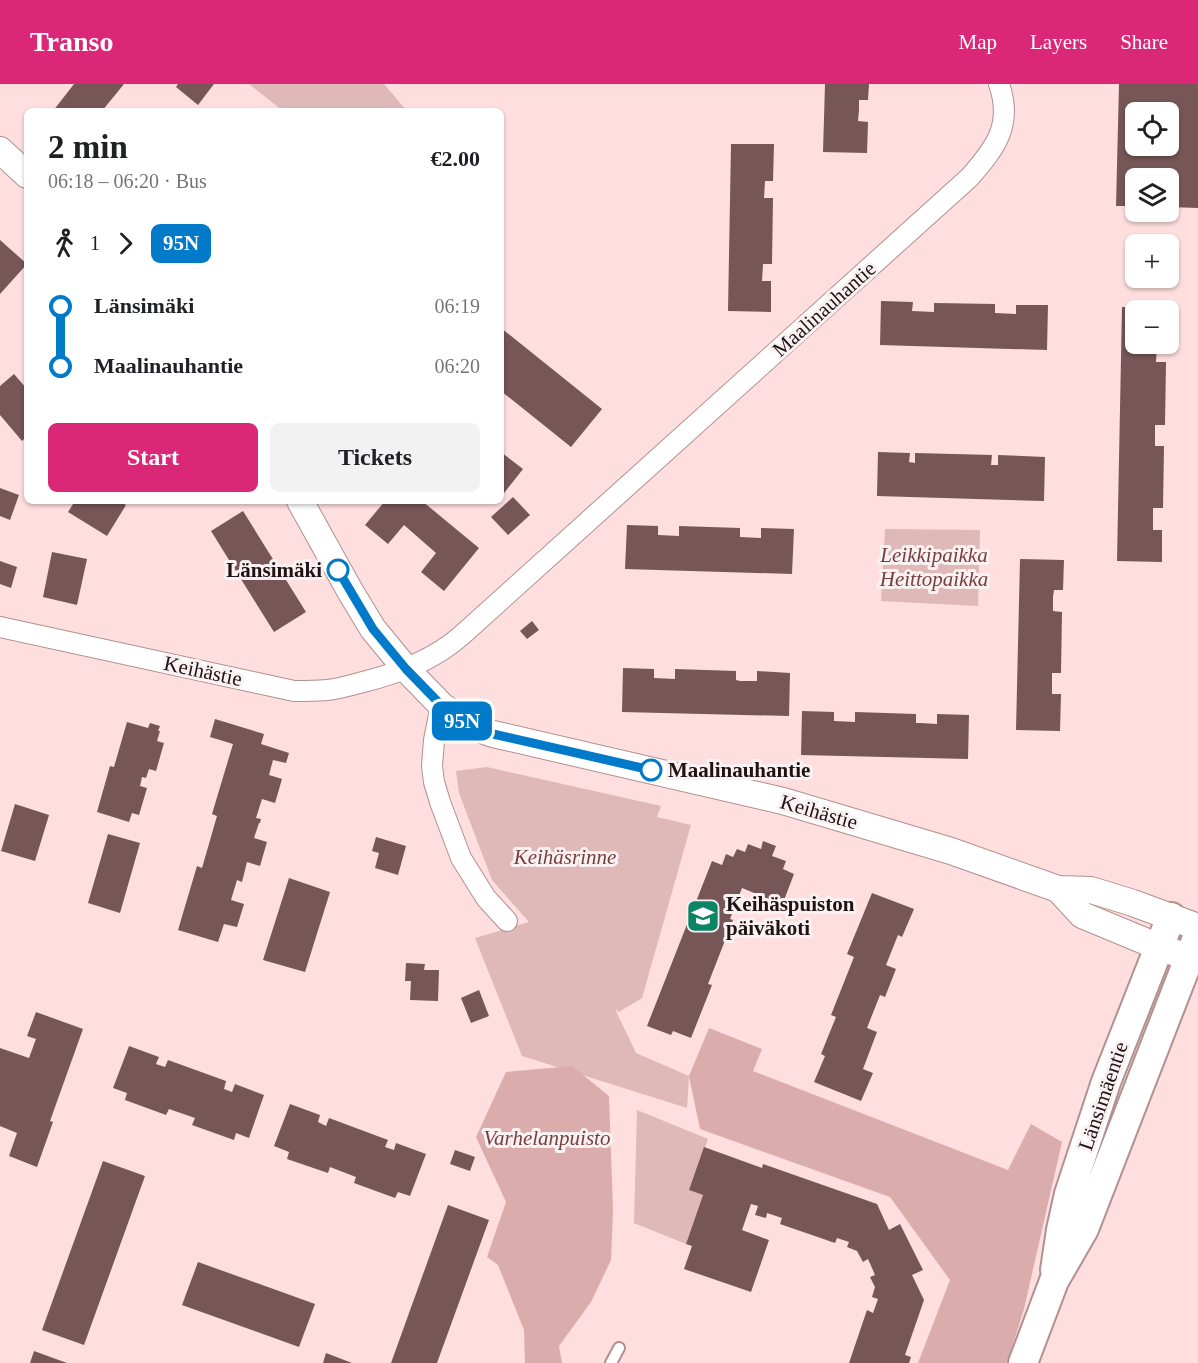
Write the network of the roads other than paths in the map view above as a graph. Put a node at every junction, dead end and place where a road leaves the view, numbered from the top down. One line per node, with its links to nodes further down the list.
1 (999, 84): 6 (street, Maalinauhantie)
2 (0, 150): 3 (street)
3 (24, 172)
4 (302, 504): 6 (street, Keihästie)
5 (0, 627): 6 (street, Keihästie)
6 (406, 669): 7 (street, Keihästie)
7 (441, 705): 8 (street, Keihästie); 10 (street)
8 (1058, 889): 9 (street, Keihästie); 12 (street, Keihästie)
9 (1171, 917): 11 (street, Keihästie); 12 (main road, Länsimäentie)
10 (507, 921)
11 (1198, 927)
12 (1159, 947): 13 (street, Keihästie); 14 (main road, Länsimäentie)
13 (1195, 951): 14 (main road, Länsimäentie)
14 (1054, 1281): 17 (main road, Länsimäentie)
15 (619, 1348): 16 (lane)
16 (610, 1363)
17 (1023, 1363)

